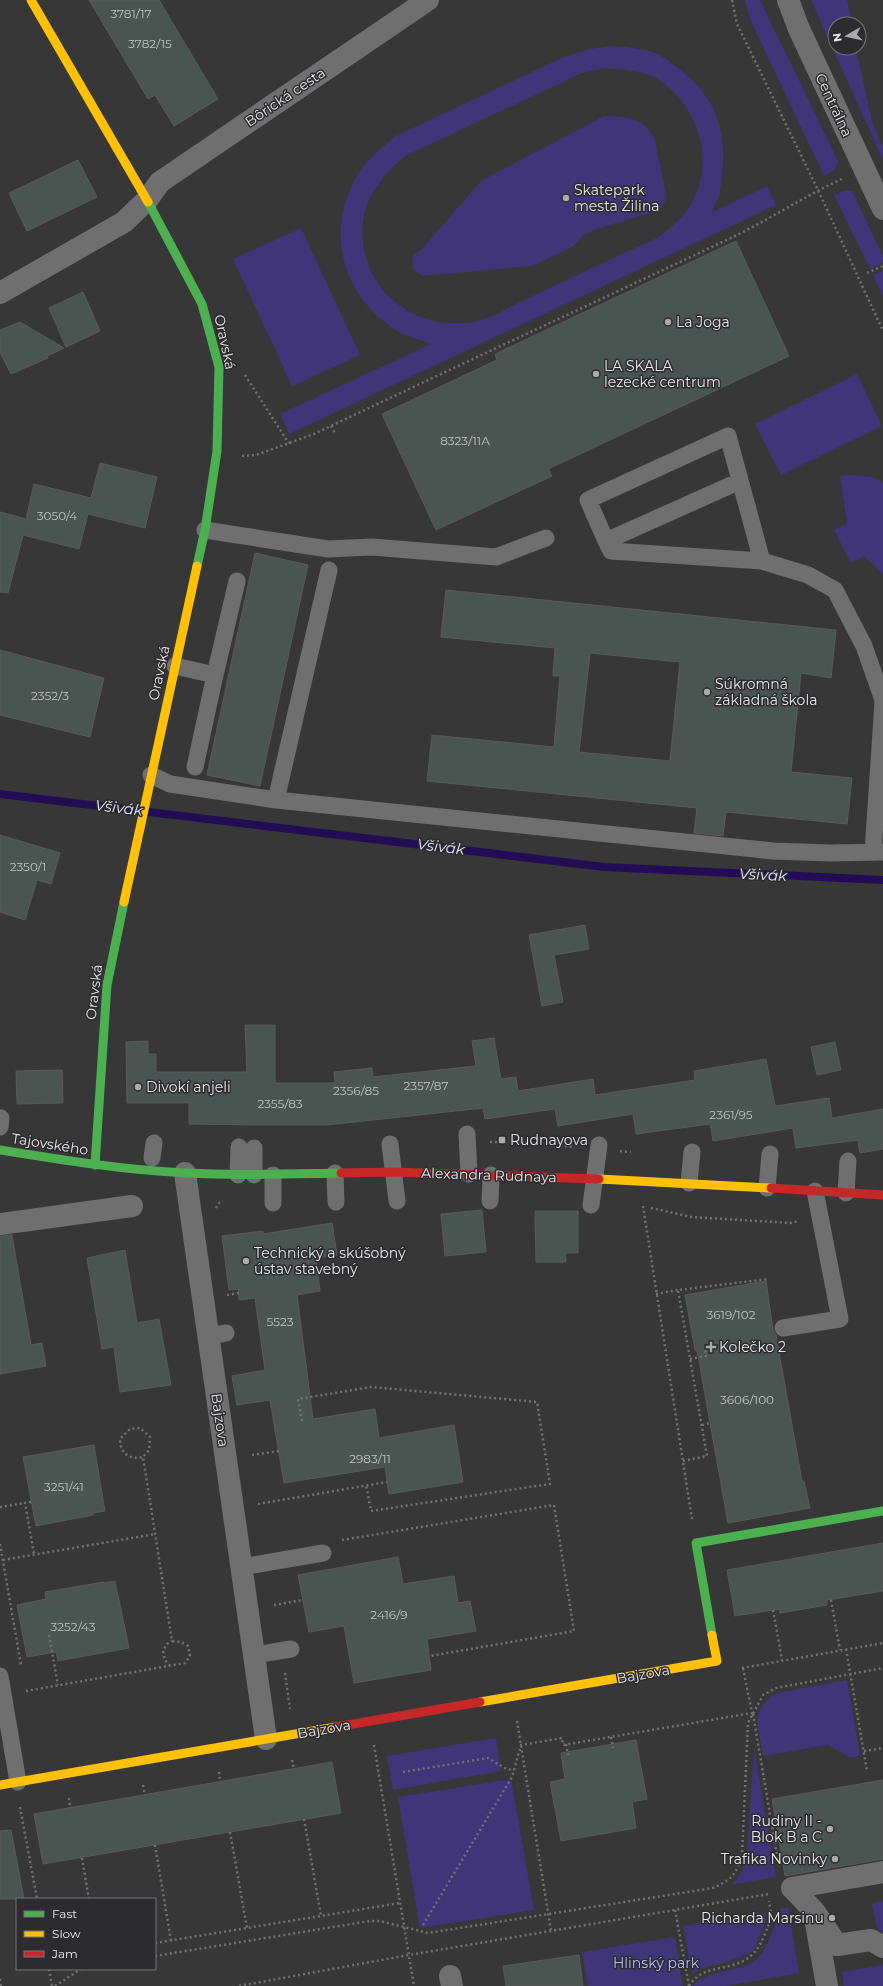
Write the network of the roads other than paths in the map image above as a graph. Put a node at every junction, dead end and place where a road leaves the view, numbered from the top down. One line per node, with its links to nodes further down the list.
1 (31, 0): 4 (street)
2 (428, 0): 4 (street, Bôrická cesta)
3 (788, 0): 5 (street, Centrálna)
4 (147, 200): 6 (street, Bôrická cesta); 8 (street, Oravská)
5 (883, 209)
6 (0, 293)
7 (740, 480): 10 (lane); 10 (lane); 11 (lane)
8 (205, 530): 9 (lane); 14 (street, Oravská)
9 (546, 538)
10 (606, 541): 11 (lane)
11 (762, 561): 16 (lane)
12 (329, 570): 19 (lane)
13 (237, 581): 15 (lane)
14 (175, 666): 15 (lane); 18 (street, Oravská)
15 (215, 675): 17 (lane)
16 (883, 701): 20 (lane)
17 (195, 767)
18 (151, 775): 19 (lane); 29 (street, Oravská)
19 (276, 800): 20 (lane)
20 (878, 852)
21 (468, 1139): 33 (lane)
22 (390, 1144): 30 (lane)
23 (599, 1147): 37 (lane)
24 (246, 1148): 35 (lane)
25 (0, 1150): 29 (street, Tajovského)
26 (692, 1152): 38 (lane)
27 (770, 1154): 39 (lane)
28 (848, 1161): 41 (lane)
29 (95, 1165): 31 (street, Alexandra Rudnaya)
30 (393, 1172): 32 (street, Alexandra Rudnaya); 33 (street, Alexandra Rudnaya); 43 (lane)
31 (185, 1173): 35 (street, Alexandra Rudnaya); 53 (street, Bajzova)
32 (335, 1174): 36 (street, Alexandra Rudnaya); 45 (lane)
33 (470, 1174): 34 (street, Alexandra Rudnaya)
34 (490, 1174): 37 (street, Alexandra Rudnaya); 44 (lane)
35 (246, 1175): 36 (street, Alexandra Rudnaya)
36 (273, 1175): 46 (lane)
37 (594, 1179): 38 (street, Alexandra Rudnaya); 47 (lane)
38 (689, 1183): 39 (street, Alexandra Rudnaya)
39 (767, 1188): 40 (street, Alexandra Rudnaya)
40 (816, 1191): 41 (street, Alexandra Rudnaya); 50 (lane)
41 (846, 1193): 42 (street, Alexandra Rudnaya)
42 (883, 1195)
43 (397, 1201)
44 (490, 1201)
45 (336, 1202)
46 (273, 1203)
47 (591, 1205)
48 (132, 1206): 49 (street)
49 (0, 1224)
50 (783, 1328)
51 (883, 1511): 57 (street, Bajzova)
52 (324, 1553): 53 (lane)
53 (241, 1567): 55 (street, Bajzova)
54 (286, 1650): 55 (lane)
55 (254, 1655): 57 (street, Bajzova)
56 (0, 1676): 58 (lane)
57 (266, 1739): 58 (street, Bajzova)
58 (18, 1782): 59 (street, Bajzova)
59 (0, 1785)
60 (883, 1872): 61 (street)
61 (814, 1911): 62 (street); 63 (street)
62 (883, 1947)
63 (827, 1986)

